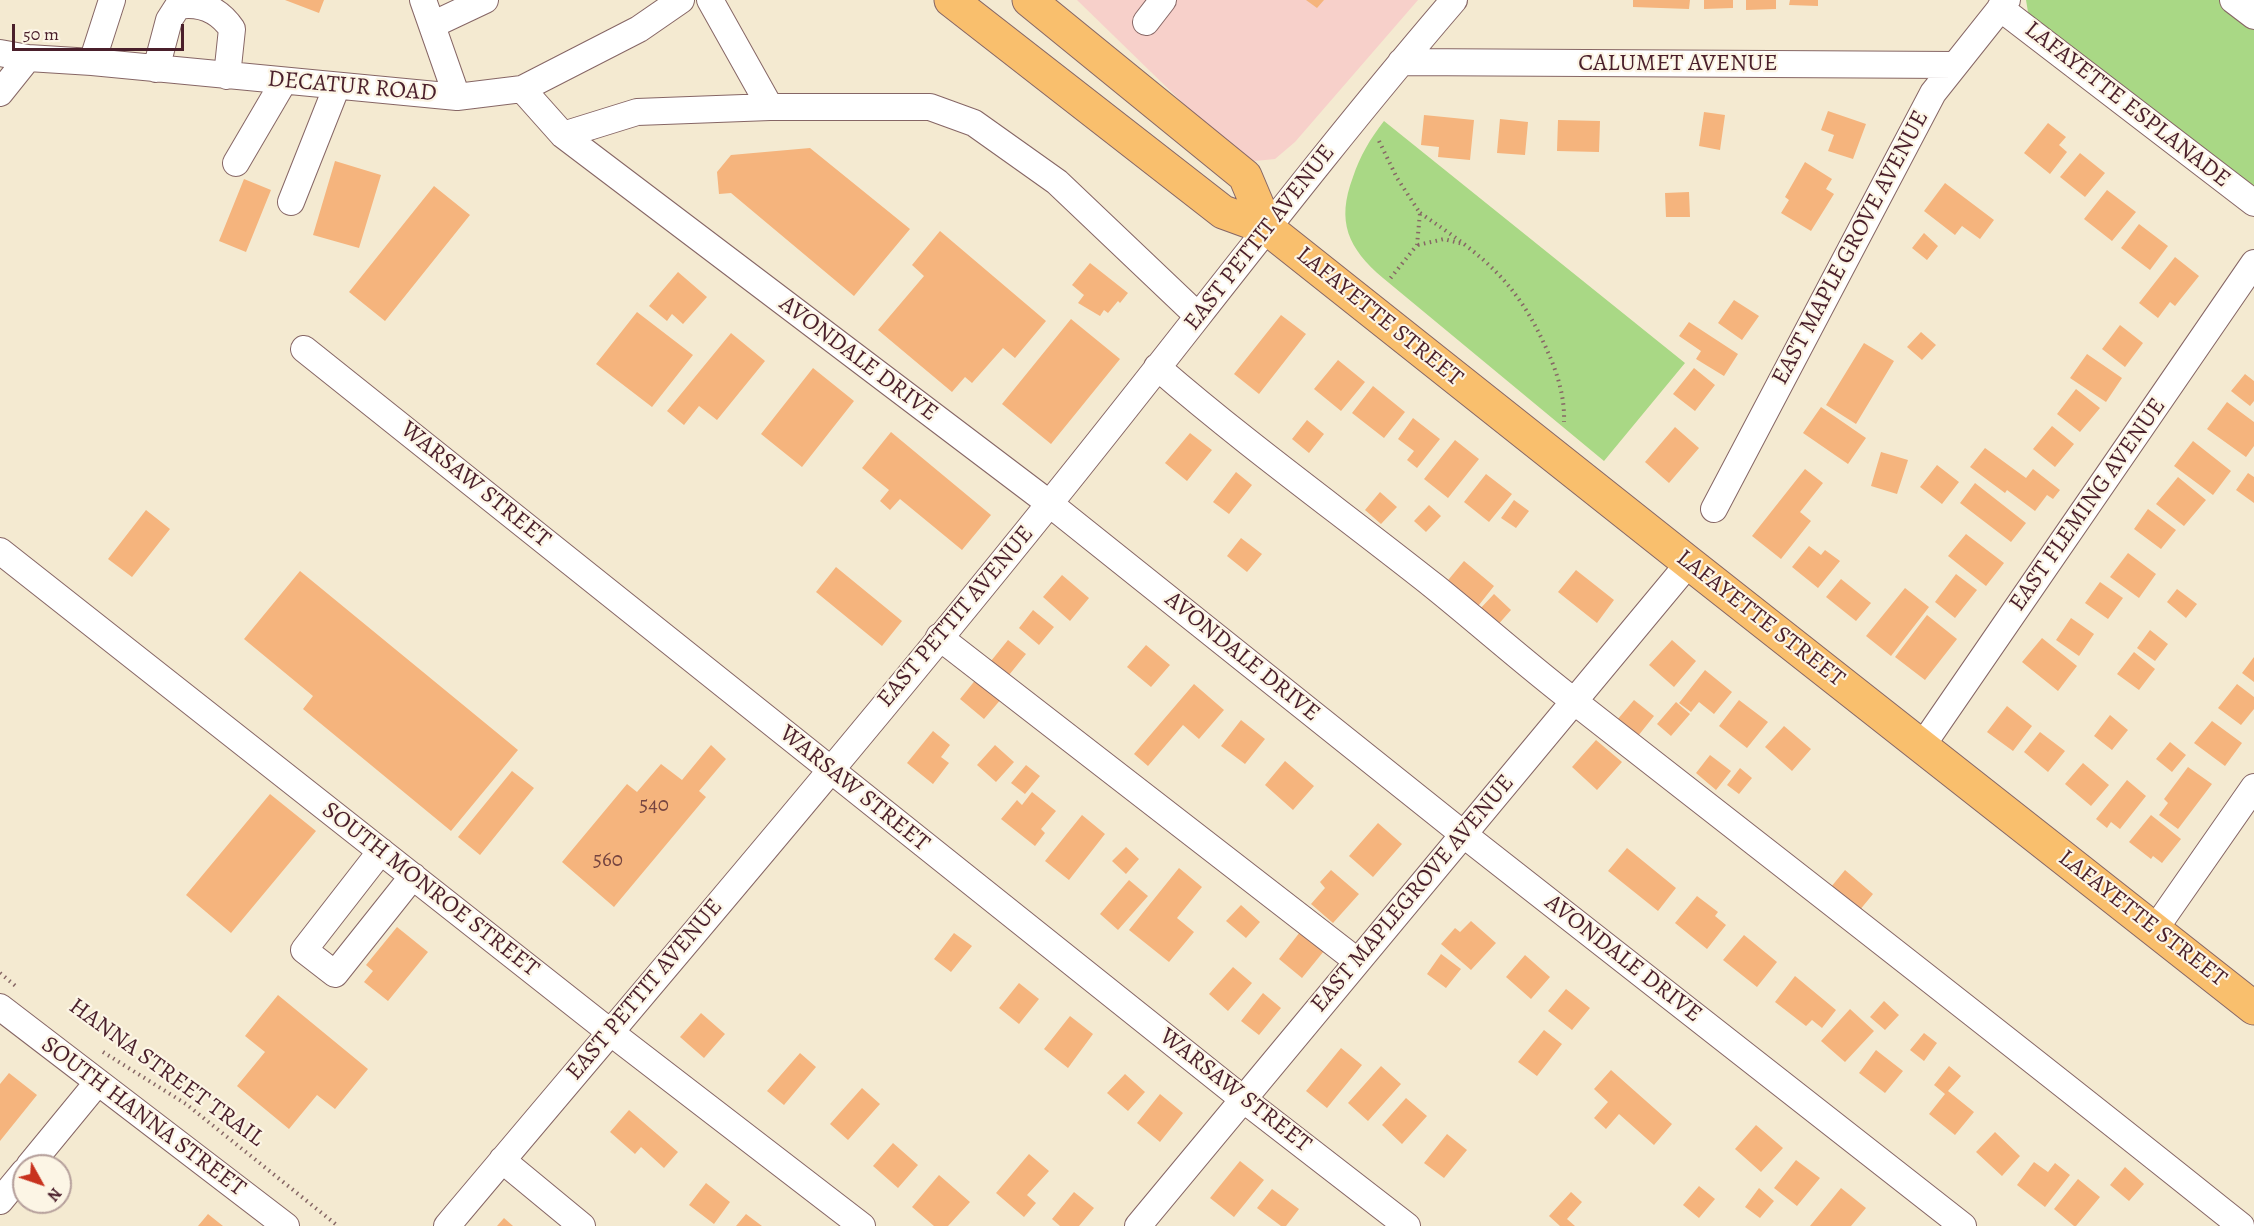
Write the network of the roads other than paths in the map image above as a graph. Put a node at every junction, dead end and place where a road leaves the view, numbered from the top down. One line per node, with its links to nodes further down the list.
1 (112, 0): 17 (street)
2 (423, 0): 14 (street)
3 (485, 0): 14 (street)
4 (681, 0): 24 (street, DECATUR ROAD)
5 (710, 0): 27 (street)
6 (951, 0): 32 (highway, LAFAYETTE STREET)
7 (1029, 0): 32 (highway, LAFAYETTE STREET)
8 (1164, 0): 13 (street)
9 (1454, 0): 18 (street, EAST PETTIT AVENUE)
10 (2233, 0): 12 (street)
11 (2004, 4): 19 (street, EAST MAPLE GROVE AVENUE); 31 (street, LAFAYETTE ESPLANADE)
12 (2254, 16)
13 (1146, 22)
14 (432, 25): 26 (street)
15 (0, 53): 16 (street, DECATUR ROAD)
16 (28, 57): 17 (street, DECATUR ROAD); 25 (street)
17 (92, 62): 20 (street, DECATUR ROAD)
18 (1401, 62): 19 (street, CALUMET AVENUE); 32 (street, EAST PETTIT AVENUE)
19 (1955, 65): 38 (street, EAST MAPLE GROVE AVENUE)
20 (156, 69): 21 (street, DECATUR ROAD); 21 (street)
21 (227, 76): 22 (street, DECATUR ROAD)
22 (284, 81): 23 (street, DECATUR ROAD); 29 (street)
23 (337, 86): 26 (street, DECATUR ROAD); 30 (street)
24 (522, 89): 26 (street, DECATUR ROAD); 28 (street, AVONDALE DRIVE)
25 (0, 93)
26 (457, 97)
27 (770, 107): 28 (street); 34 (street)
28 (563, 135): 37 (street, AVONDALE DRIVE)
29 (236, 163)
30 (291, 202)
31 (2254, 203)
32 (1267, 228): 34 (street, EAST PETTIT AVENUE); 40 (highway, LAFAYETTE STREET)
33 (2254, 263): 43 (street, EAST FLEMING AVENUE)
34 (1198, 316): 36 (street, EAST PETTIT AVENUE)
35 (304, 349): 44 (street, WARSAW STREET)
36 (1157, 367): 37 (street, EAST PETTIT AVENUE); 42 (street)
37 (1050, 504): 41 (street, EAST PETTIT AVENUE); 46 (street, AVONDALE DRIVE)
38 (1714, 509)
39 (0, 551): 47 (street, SOUTH MONROE STREET)
40 (1689, 563): 42 (street, EAST MAPLEGROVE AVENUE); 43 (highway, LAFAYETTE STREET)
41 (939, 638): 44 (street, EAST PETTIT AVENUE); 50 (street)
42 (1574, 701): 46 (street, EAST MAPLEGROVE AVENUE); 67 (street)
43 (1922, 746): 49 (highway, LAFAYETTE STREET)
44 (830, 769): 53 (street, EAST PETTIT AVENUE); 55 (street, WARSAW STREET)
45 (2254, 787): 49 (street)
46 (1463, 834): 50 (street, EAST MAPLEGROVE AVENUE); 66 (street, AVONDALE DRIVE)
47 (381, 851): 48 (street, SOUTH MONROE STREET); 48 (street)
48 (413, 876): 53 (street, SOUTH MONROE STREET)
49 (2155, 929): 52 (highway, LAFAYETTE STREET)
50 (1357, 962): 55 (street, EAST MAPLEGROVE AVENUE)
51 (0, 1008): 54 (street, SOUTH HANNA STREET)
52 (2254, 1008)
53 (610, 1032): 57 (street, EAST PETTIT AVENUE); 63 (street, SOUTH MONROE STREET)
54 (98, 1082): 56 (street); 60 (street, SOUTH HANNA STREET)
55 (1243, 1099): 64 (street, EAST MAPLEGROVE AVENUE); 65 (street, WARSAW STREET)
56 (39, 1154)
57 (502, 1160): 61 (street, EAST PETTIT AVENUE); 62 (street)
58 (12, 1186): 59 (street)
59 (0, 1201)
60 (286, 1226)
61 (447, 1226)
62 (582, 1226)
63 (862, 1226)
64 (1138, 1226)
65 (1407, 1226)
66 (1963, 1226)
67 (2241, 1226)

